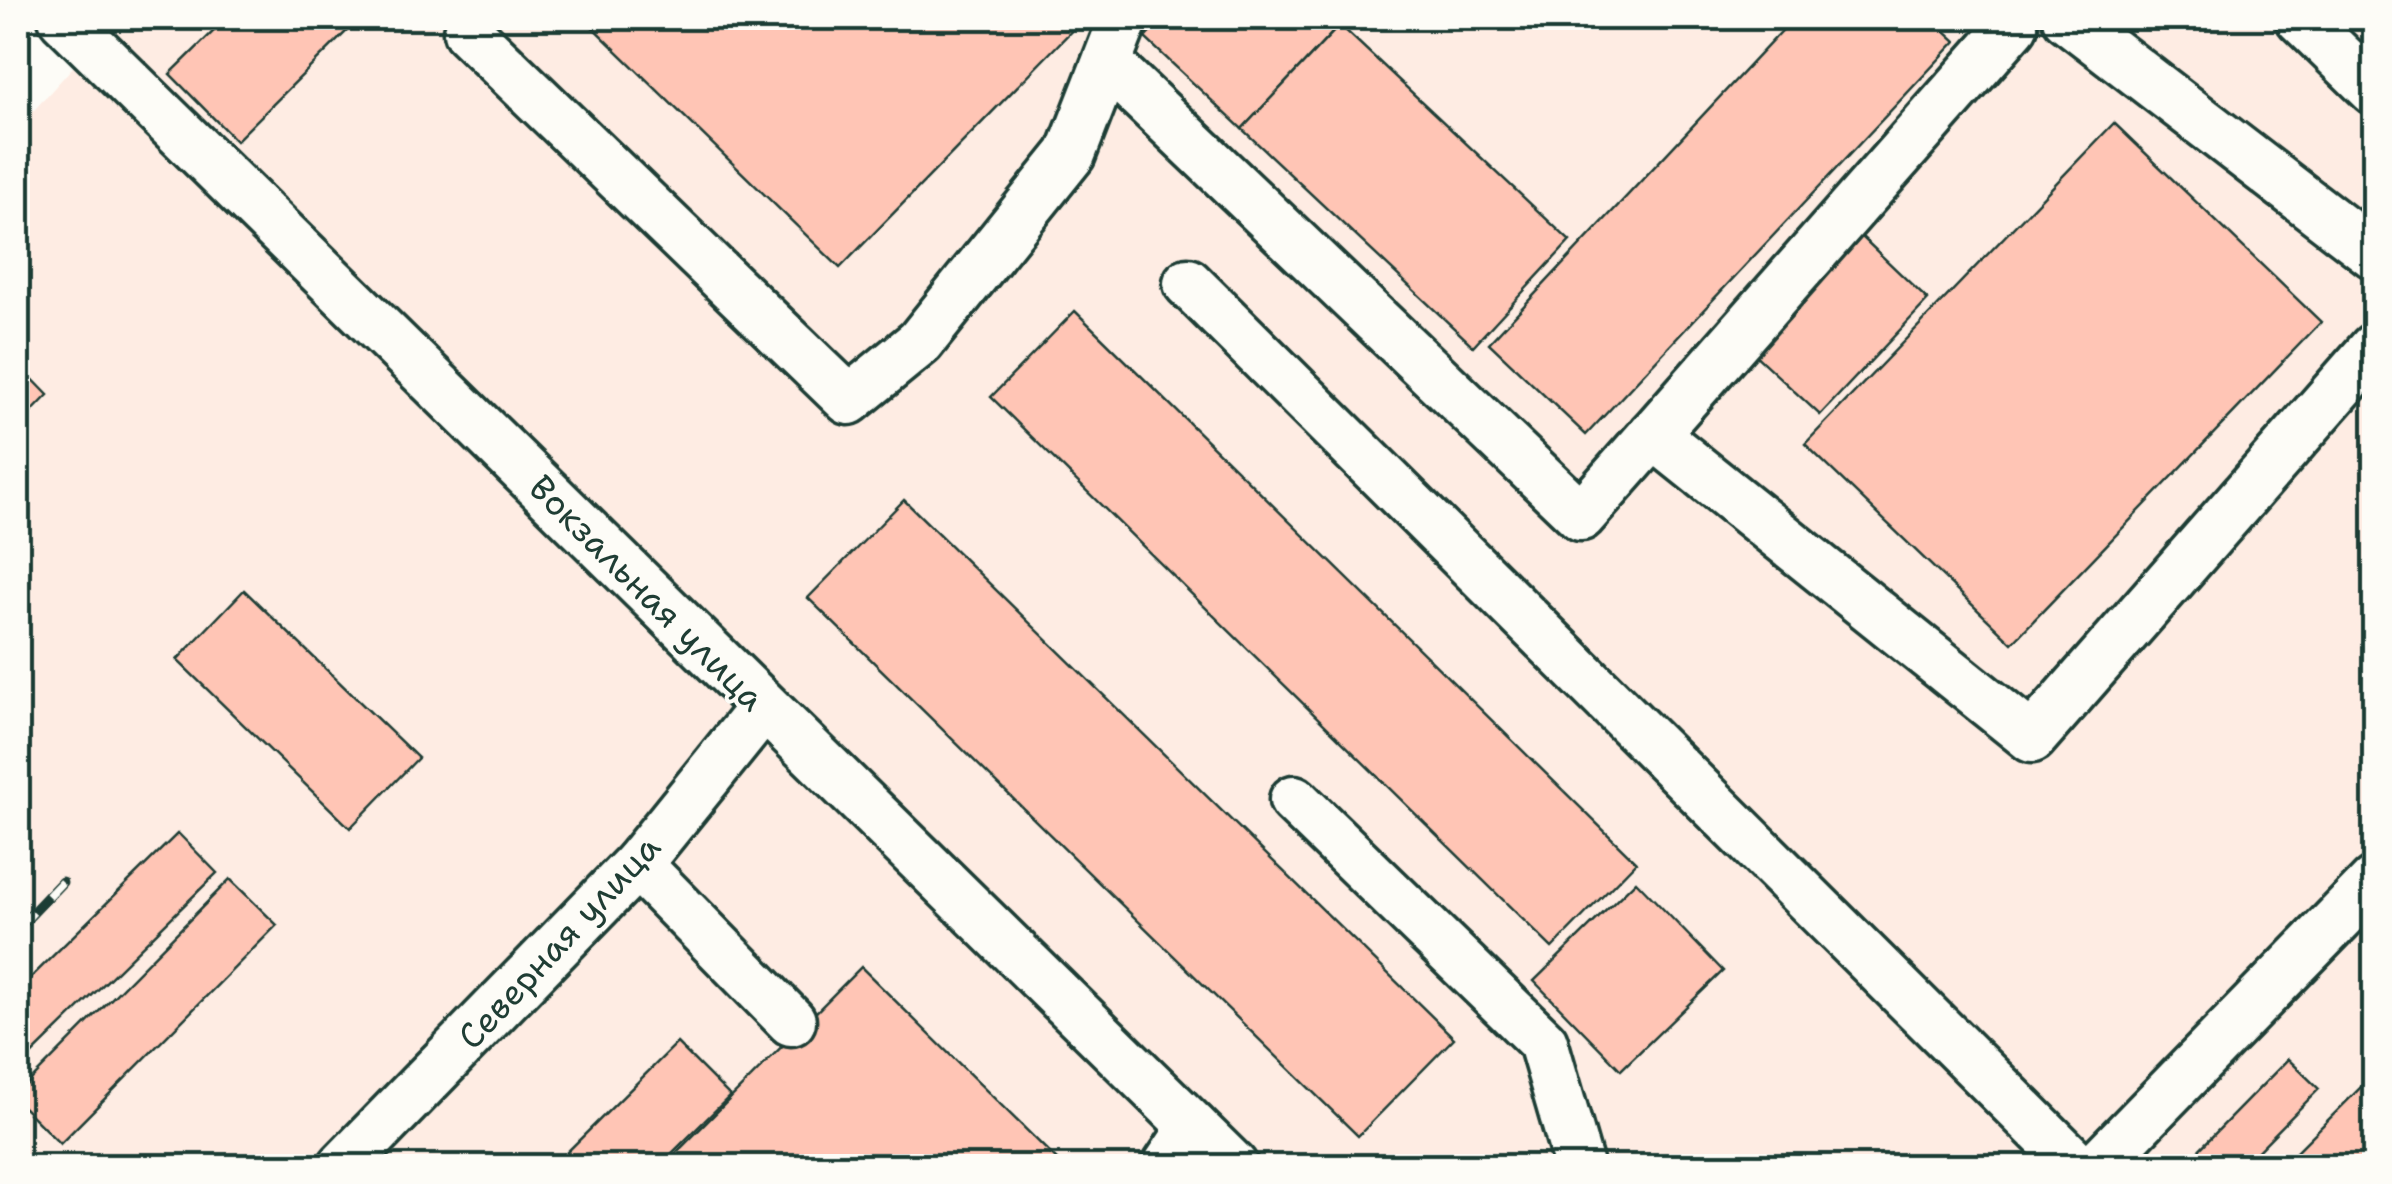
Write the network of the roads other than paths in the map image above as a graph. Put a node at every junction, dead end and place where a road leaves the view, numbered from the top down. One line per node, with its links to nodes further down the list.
1 (63, 18): 13 (street, Вокзальная улица)
2 (1124, 18): 7 (street)
3 (2067, 18): 9 (street)
4 (2300, 18): 8 (street)
5 (2017, 20): 12 (street)
6 (468, 32): 7 (street)
7 (1106, 62): 12 (street)
8 (2374, 90)
9 (2374, 254)
10 (1188, 283): 23 (street)
11 (2374, 348): 12 (street)
12 (1653, 434)
13 (763, 708): 15 (street, Северная улица); 18 (street, Вокзальная улица)
14 (1294, 800): 22 (street)
15 (638, 864): 17 (street); 19 (street, Северная улица)
16 (2374, 882): 24 (street)
17 (791, 1020)
18 (1192, 1127): 20 (street); 21 (street, Вокзальная улица)
19 (343, 1166)
20 (1168, 1166)
21 (1233, 1166)
22 (1579, 1166)
23 (2077, 1166)
24 (2097, 1166)

